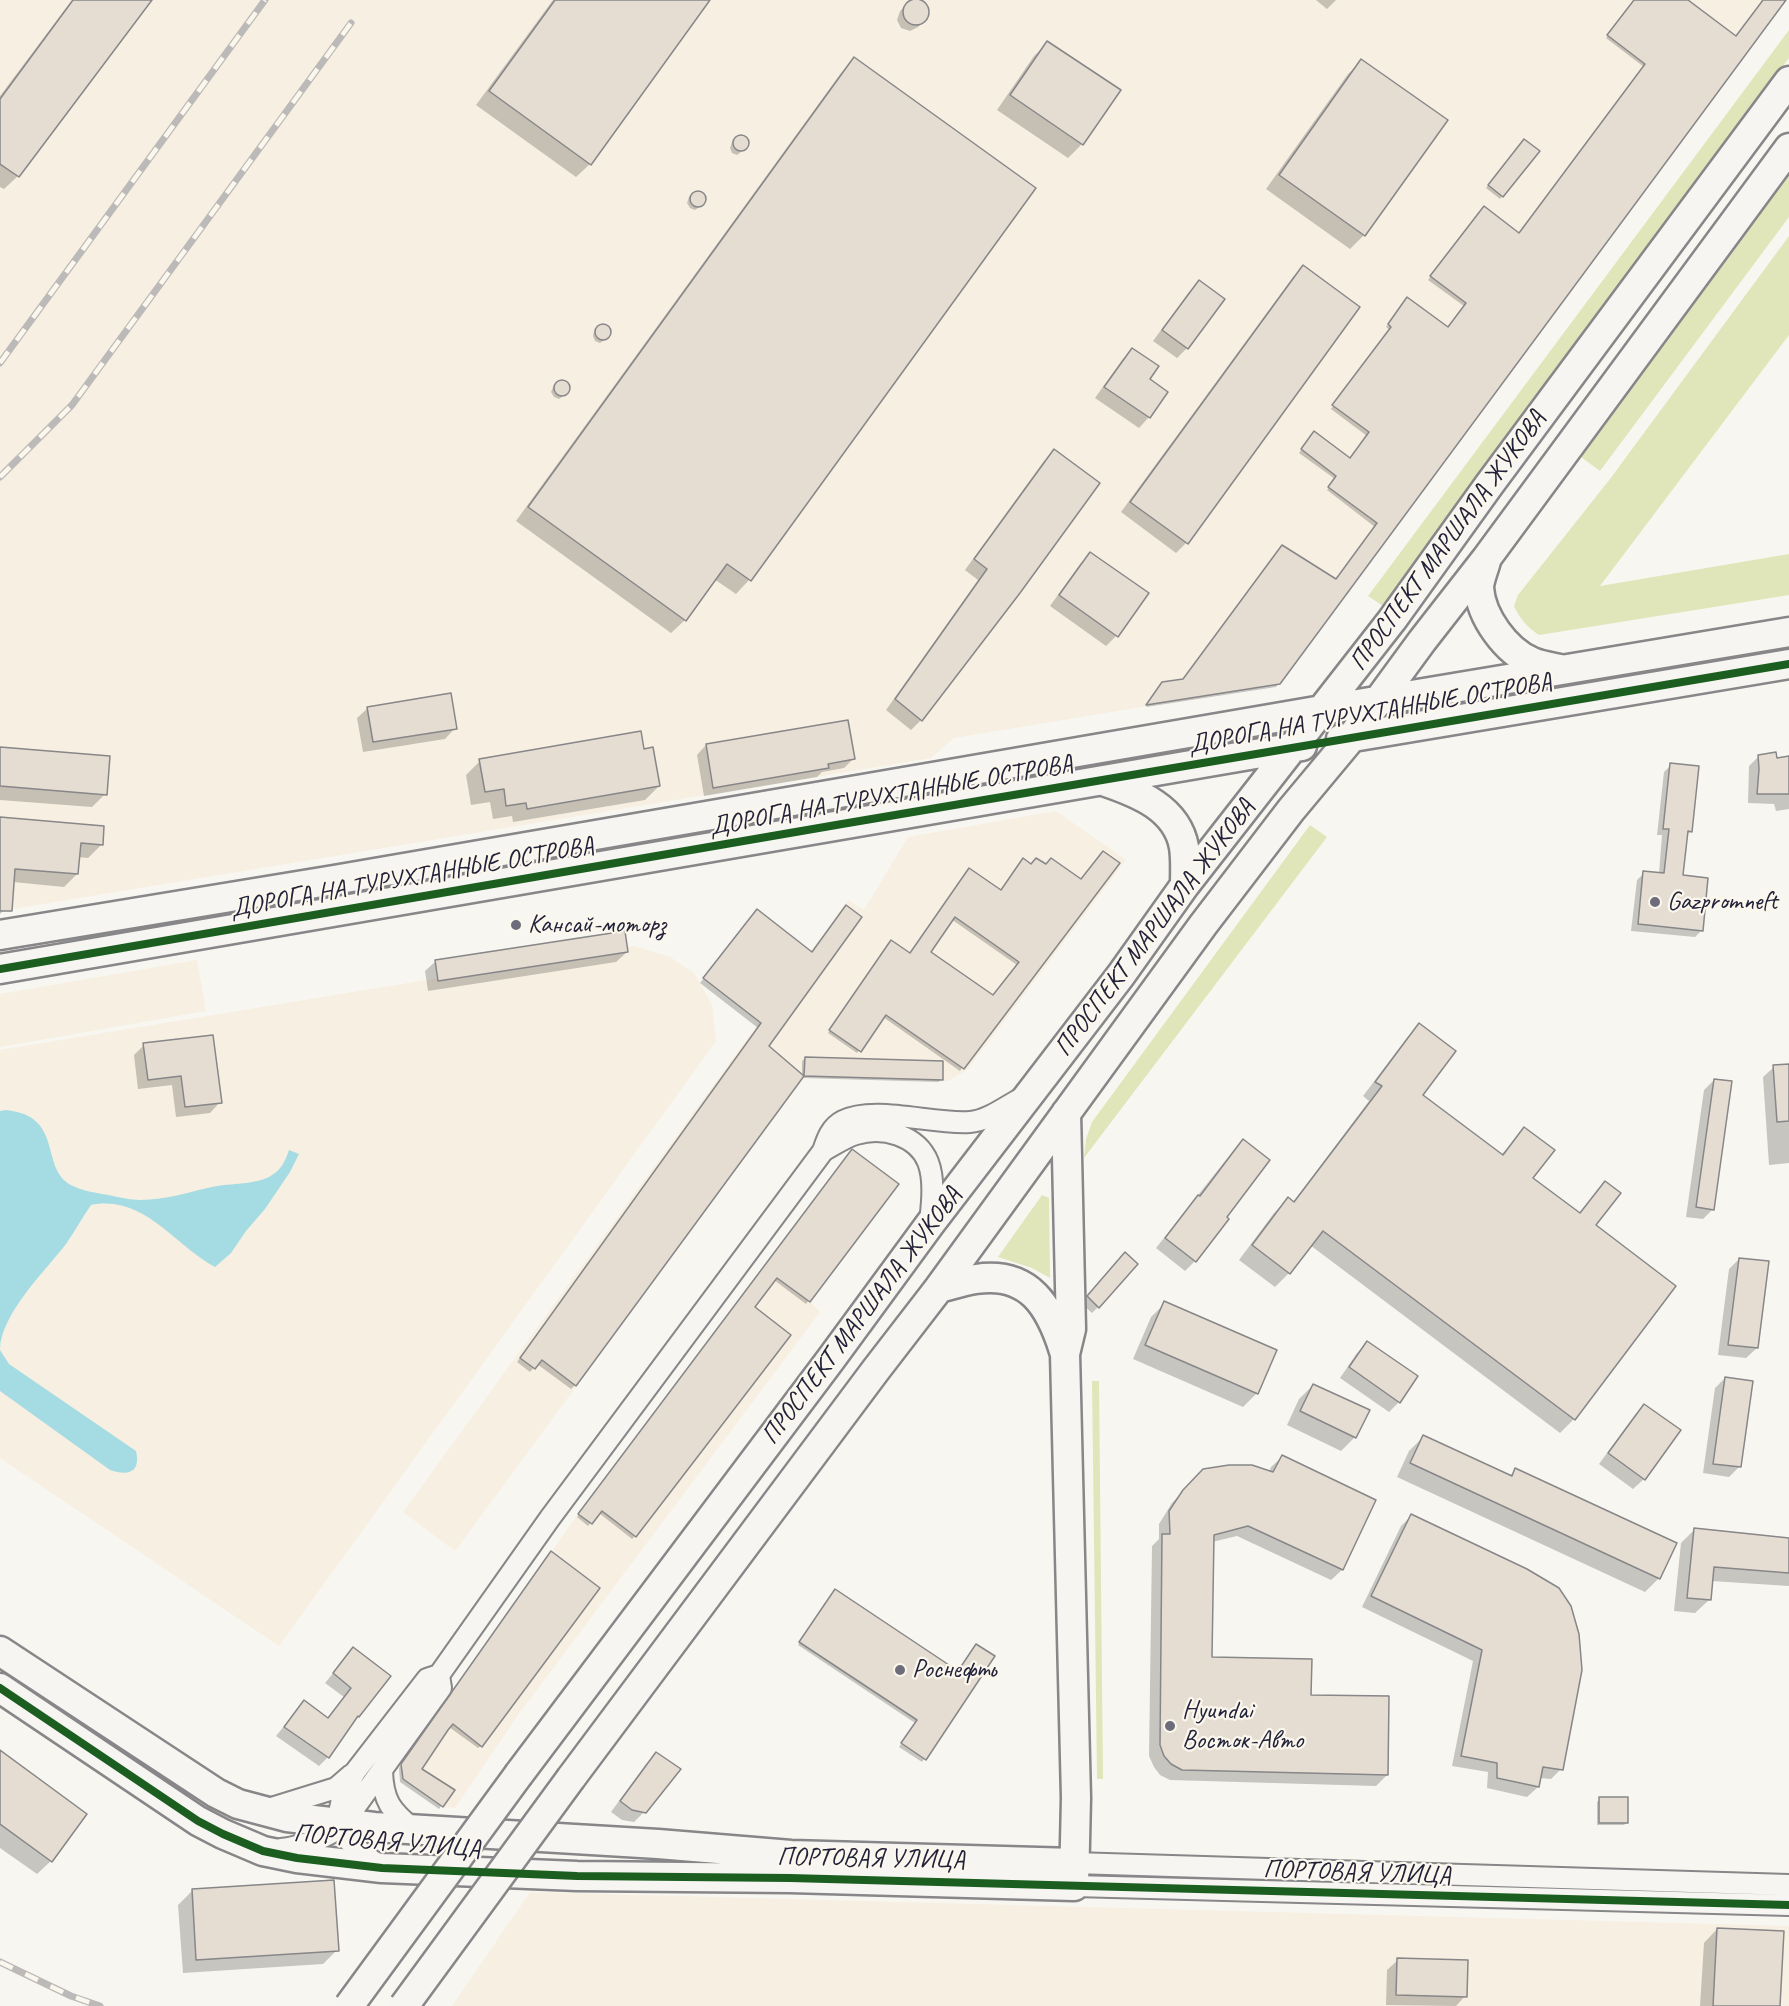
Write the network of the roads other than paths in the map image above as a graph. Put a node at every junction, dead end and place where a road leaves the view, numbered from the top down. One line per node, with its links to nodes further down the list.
1 (1789, 81): 8 (street, ПРОСПЕКТ МАРШАЛА ЖУКОВА)
2 (1789, 148): 3 (street, ПРОСПЕКТ МАРШАЛА ЖУКОВА)
3 (1486, 559): 6 (street); 7 (street, ПРОСПЕКТ МАРШАЛА ЖУКОВА)
4 (1789, 632): 6 (street, ДОРОГА НА ТУРУХТАННЫЕ ОСТРОВА)
5 (1789, 664): 9 (street, ДОРОГА НА ТУРУХТАННЫЕ ОСТРОВА)
6 (1565, 670): 7 (street, ДОРОГА НА ТУРУХТАННЫЕ ОСТРОВА)
7 (1378, 701): 8 (street, ДОРОГА НА ТУРУХТАННЫЕ ОСТРОВА); 9 (street, ПРОСПЕКТ МАРШАЛА ЖУКОВА)
8 (1322, 710): 10 (street, ПРОСПЕКТ МАРШАЛА ЖУКОВА); 13 (street, ДОРОГА НА ТУРУХТАННЫЕ ОСТРОВА)
9 (1351, 738): 10 (street, ДОРОГА НА ТУРУХТАННЫЕ ОСТРОВА); 16 (street, ПРОСПЕКТ МАРШАЛА ЖУКОВА)
10 (1293, 747): 11 (street, ДОРОГА НА ТУРУХТАННЫЕ ОСТРОВА); 12 (street, ПРОСПЕКТ МАРШАЛА ЖУКОВА)
11 (1104, 781): 12 (street); 14 (street, ДОРОГА НА ТУРУХТАННЫЕ ОСТРОВА)
12 (1185, 885): 15 (street, ПРОСПЕКТ МАРШАЛА ЖУКОВА)
13 (0, 935)
14 (0, 969)
15 (1028, 1095): 17 (street); 18 (street, ПРОСПЕКТ МАРШАЛА ЖУКОВА)
16 (1066, 1113): 19 (street, ПРОСПЕКТ МАРШАЛА ЖУКОВА); 20 (street)
17 (823, 1151): 18 (street); 22 (street)
18 (930, 1224): 34 (street, ПРОСПЕКТ МАРШАЛА ЖУКОВА, bridge)
19 (939, 1288): 20 (street); 35 (street, ПРОСПЕКТ МАРШАЛА ЖУКОВА, bridge)
20 (1065, 1354): 31 (street)
21 (0, 1651): 26 (street, ПОРТОВАЯ УЛИЦА)
22 (439, 1675): 24 (street); 25 (street)
23 (0, 1688): 29 (street, ПОРТОВАЯ УЛИЦА)
24 (382, 1771): 27 (street); 28 (street)
25 (355, 1772): 26 (street); 27 (street)
26 (262, 1811): 27 (street, ПОРТОВАЯ УЛИЦА)
27 (341, 1825): 28 (street, ПОРТОВАЯ УЛИЦА); 29 (street); 30 (street)
28 (413, 1829): 31 (street, ПОРТОВАЯ УЛИЦА)
29 (263, 1851): 30 (street, ПОРТОВАЯ УЛИЦА)
30 (382, 1868): 31 (street, ПОРТОВАЯ УЛИЦА)
31 (1074, 1874): 32 (street, ПОРТОВАЯ УЛИЦА); 33 (street, ПОРТОВАЯ УЛИЦА)
32 (1789, 1885)
33 (1789, 1905)
34 (349, 2006)
35 (404, 2006)

